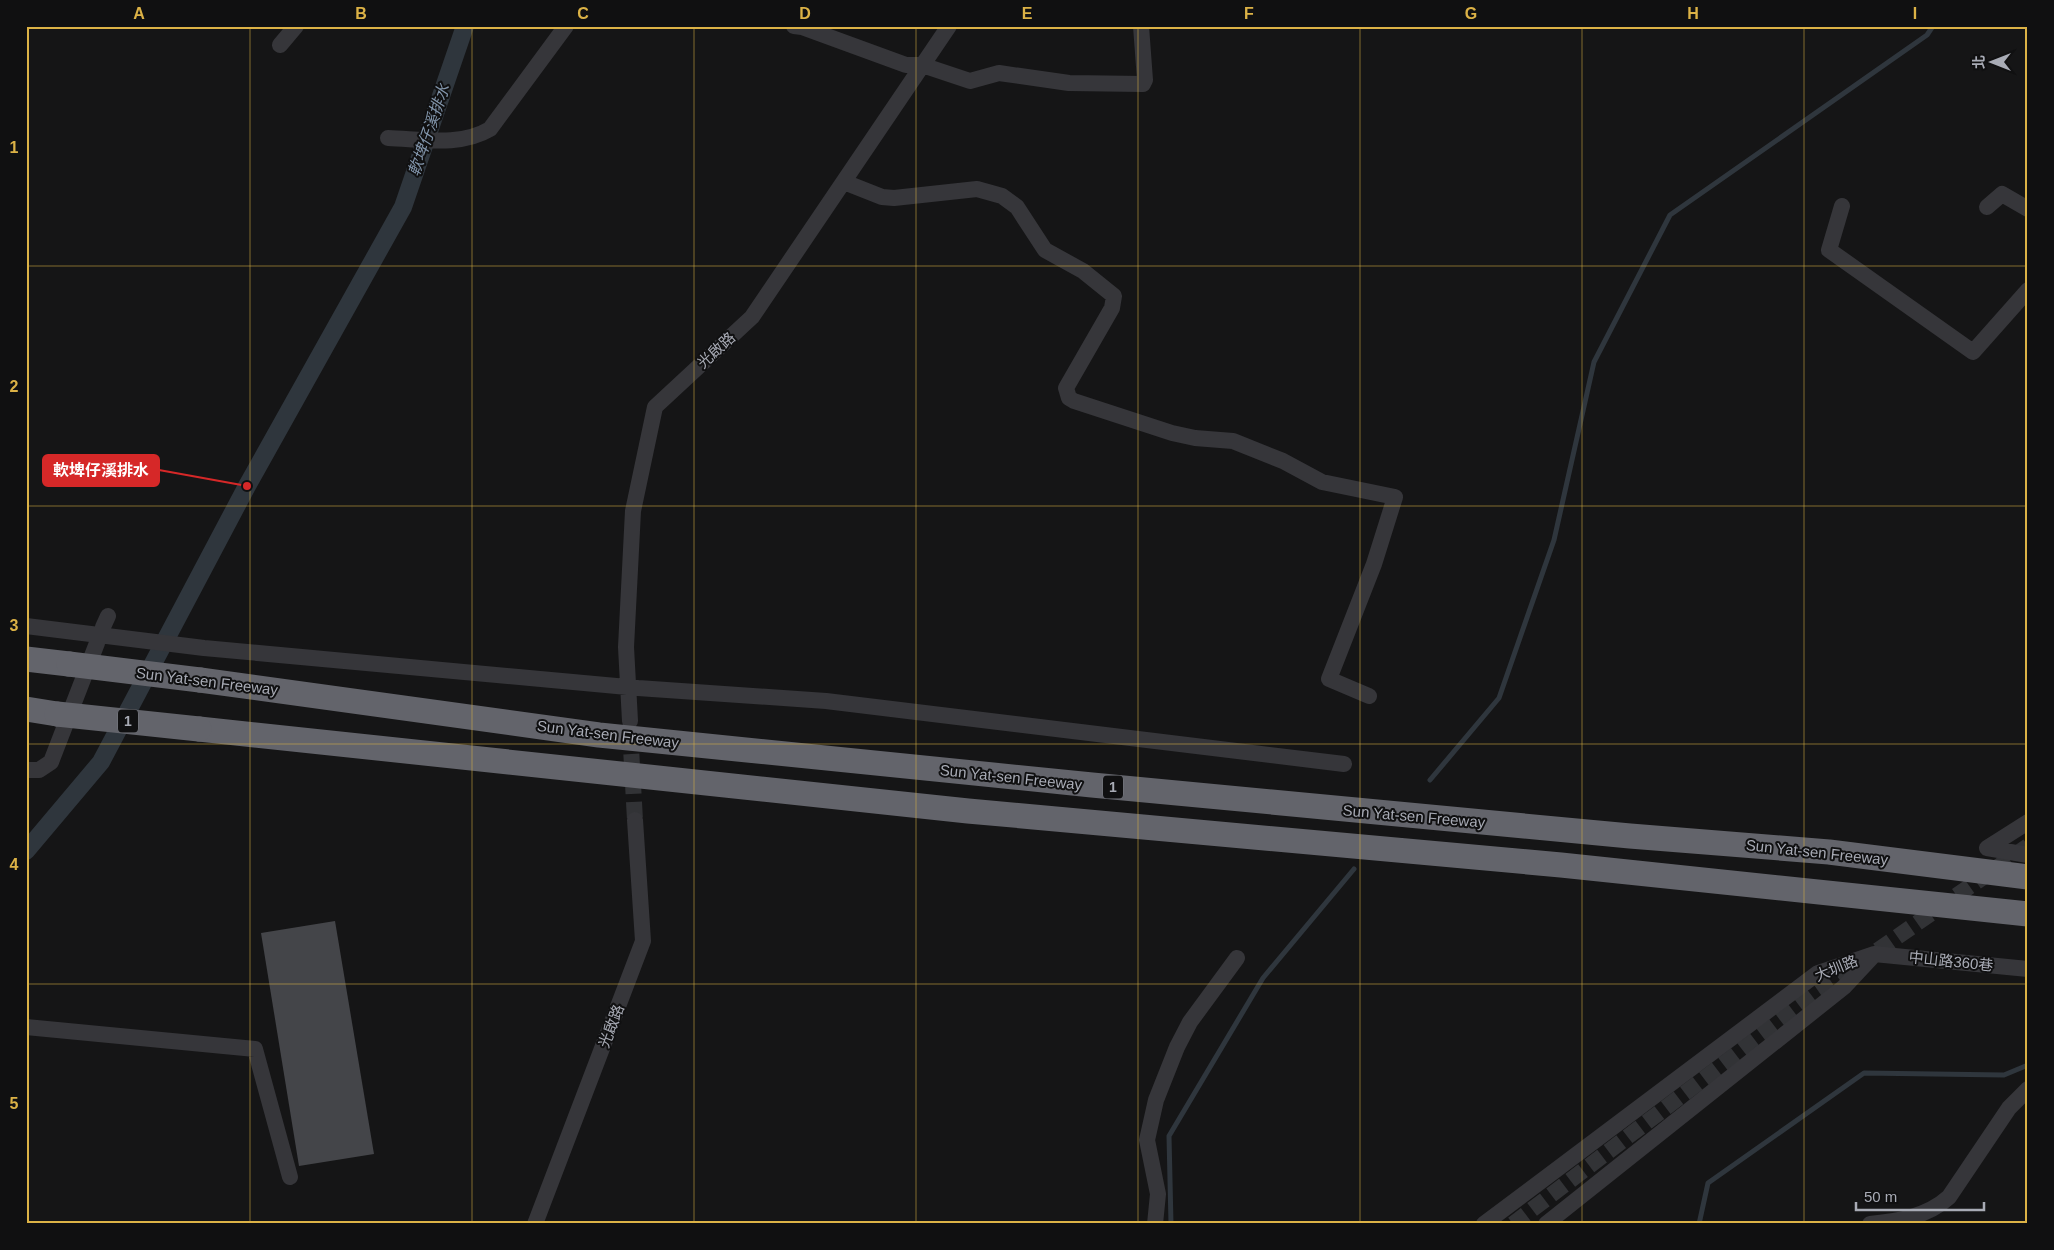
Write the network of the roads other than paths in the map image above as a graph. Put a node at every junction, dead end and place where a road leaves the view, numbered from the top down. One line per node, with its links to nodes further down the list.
1 (296, 26): 6 (street)
2 (566, 26): 8 (street)
3 (794, 26): 7 (street)
4 (950, 26): 7 (street, 光啟路)
5 (1141, 26): 7 (street)
6 (280, 45)
7 (922, 66): 9 (street, 光啟路)
8 (388, 138)
9 (844, 182): 17 (street, 光啟路); 18 (street)
10 (1842, 206): 13 (street)
11 (1987, 207): 12 (street)
12 (2028, 209)
13 (2028, 290)
14 (26, 626): 17 (street)
15 (97, 643): 22 (street)
16 (26, 659): 26 (highway, Sun Yat-sen Freeway / 1, bridge)
17 (628, 686): 20 (street, 光啟路); 21 (street)
18 (1369, 696)
19 (26, 709): 27 (highway, 1, bridge)
20 (630, 721)
21 (1344, 764)
22 (26, 770)
23 (634, 820): 34 (street, 光啟路)
24 (2028, 822): 25 (street)
25 (2028, 855)
26 (2028, 877)
27 (2028, 914)
28 (1874, 954): 30 (street, 中山路360巷); 36 (street, 大圳路); 37 (street, 大圳路)
29 (1237, 958): 35 (street)
30 (2028, 969)
31 (26, 1027): 33 (street)
32 (2028, 1089): 38 (street)
33 (290, 1178)
34 (535, 1224)
35 (1154, 1224)
36 (1484, 1224)
37 (1546, 1224)
38 (1870, 1224)

